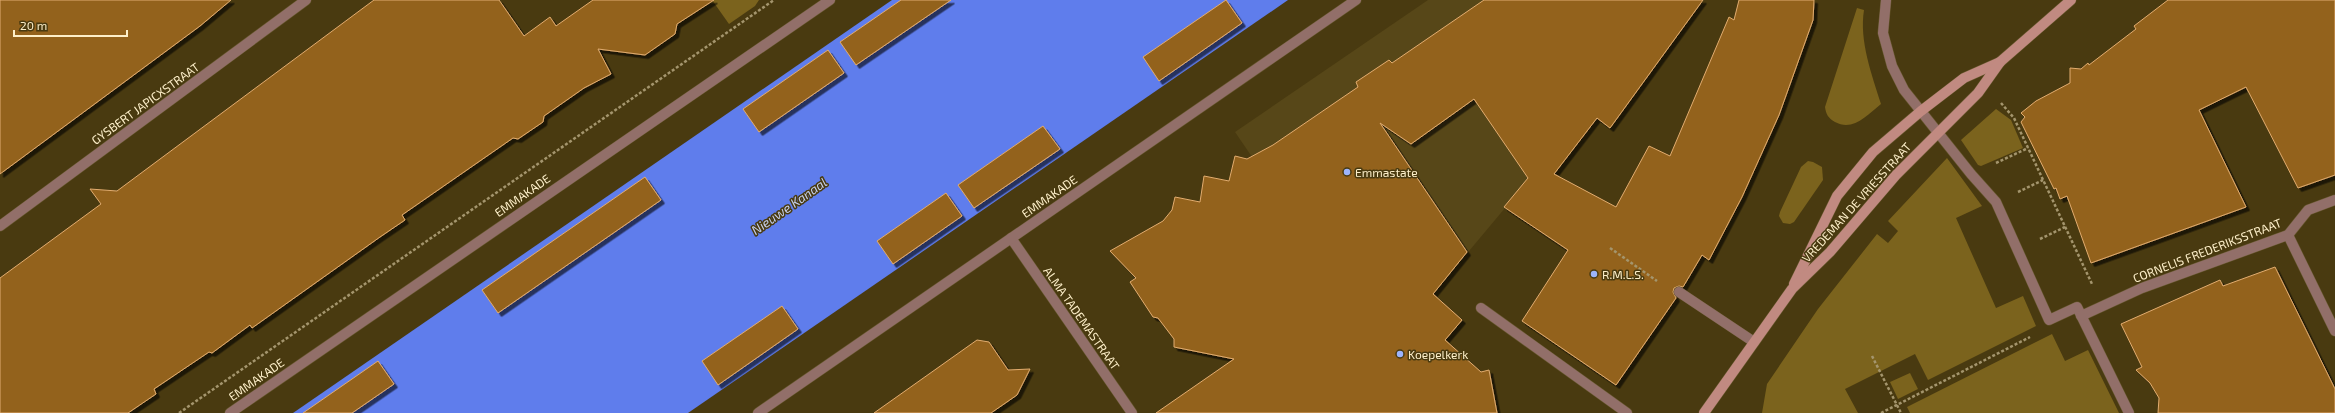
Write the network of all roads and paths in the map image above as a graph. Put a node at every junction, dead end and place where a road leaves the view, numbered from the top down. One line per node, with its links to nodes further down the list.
1 (306, 0): 14 (street, GYSBERT JAPICXSTRAAT)
2 (774, 0): 29 (path)
3 (830, 0): 30 (street, EMMAKADE)
4 (1356, 0): 16 (street, EMMAKADE)
5 (1886, 0): 9 (street)
6 (2071, 0): 7 (street)
7 (2000, 62): 9 (street, VREDEMAN DE VRIESSTRAAT); 10 (street, VREDEMAN DE VRIESSTRAAT)
8 (1997, 99): 11 (path)
9 (1921, 110): 10 (street); 19 (street, VREDEMAN DE VRIESSTRAAT)
10 (1938, 132): 12 (street); 19 (street, VREDEMAN DE VRIESSTRAAT)
11 (2028, 148): 12 (path); 21 (path)
12 (1971, 174): 24 (street)
13 (2335, 200): 15 (street, CORNELIS FREDERIKSSTRAAT)
14 (0, 226)
15 (2288, 235): 21 (street, CORNELIS FREDERIKSSTRAAT); 25 (street)
16 (1011, 238): 31 (street, EMMAKADE); 32 (street, ALMA TADEMASTRAAT)
17 (1610, 248): 18 (path)
18 (1663, 285)
19 (1792, 289): 26 (street, VREDEMAN DE VRIESSTRAAT)
20 (1679, 292): 26 (street)
21 (2102, 306): 23 (street, CORNELIS FREDERIKSSTRAAT)
22 (1481, 308): 33 (street)
23 (2081, 316): 24 (street); 37 (street)
24 (2050, 320): 28 (path)
25 (2335, 331)
26 (1754, 342): 34 (street, VREDEMAN DE VRIESSTRAAT)
27 (1872, 356): 28 (path)
28 (1896, 404): 35 (path); 36 (path)
29 (179, 413)
30 (230, 413)
31 (758, 413)
32 (1132, 413)
33 (1627, 413)
34 (1704, 413)
35 (1880, 413)
36 (1900, 413)
37 (2129, 413)

